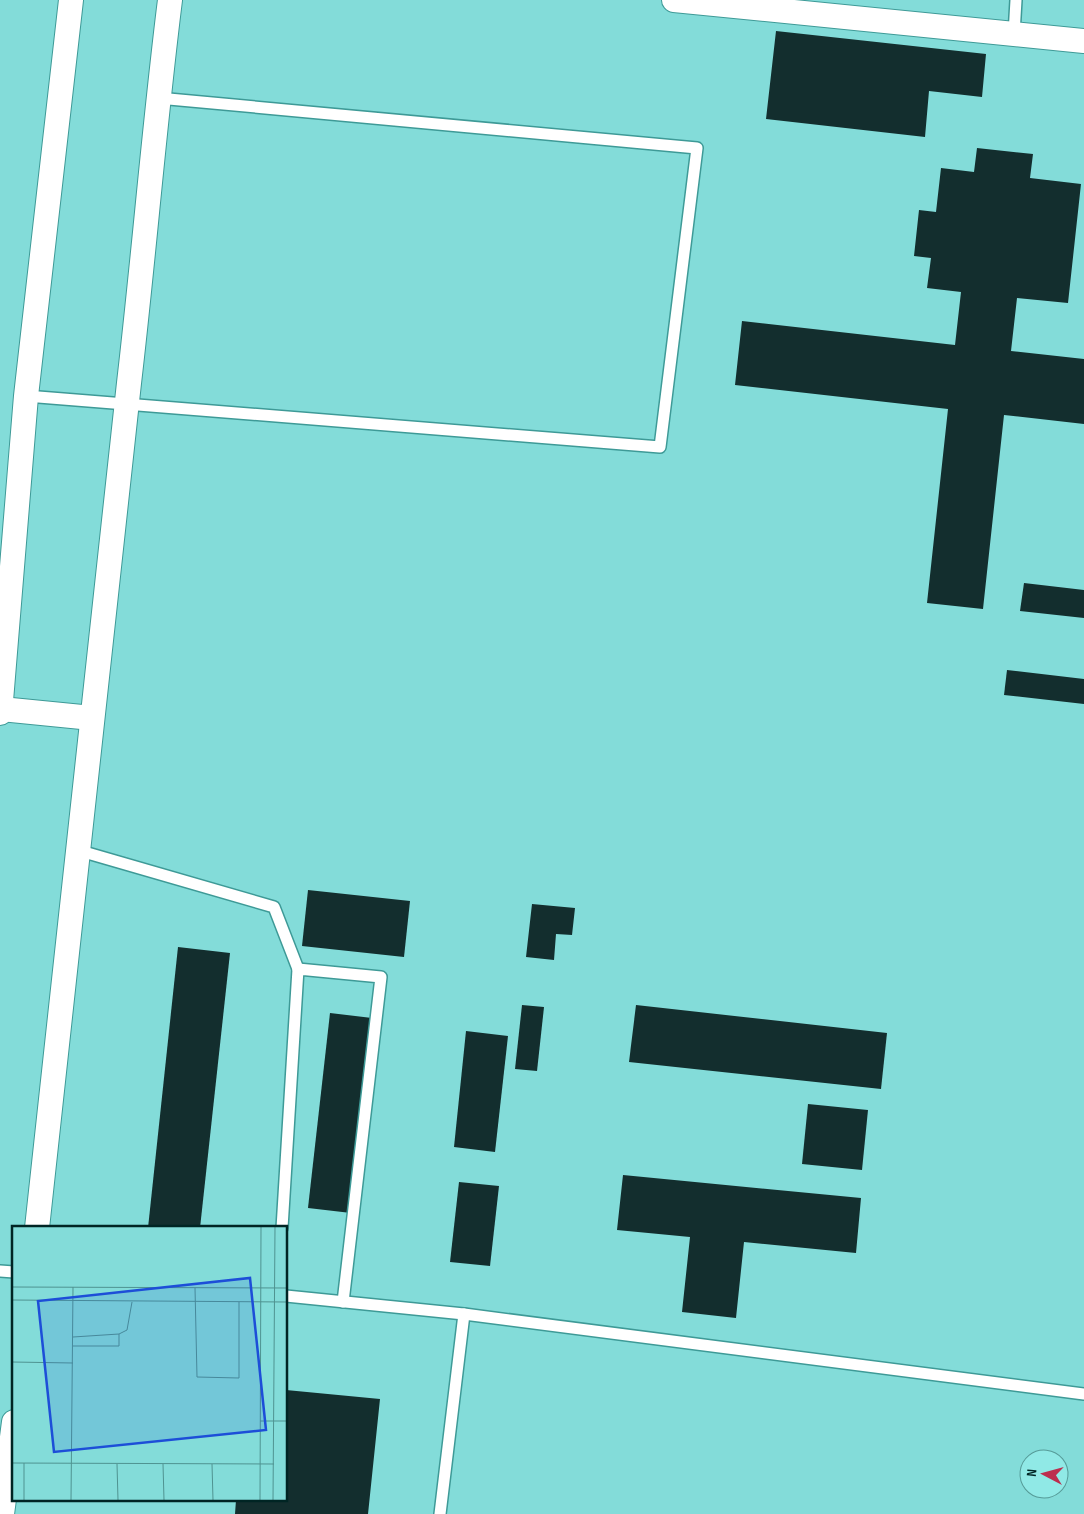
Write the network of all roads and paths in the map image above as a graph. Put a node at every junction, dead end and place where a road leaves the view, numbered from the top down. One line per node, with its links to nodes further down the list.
1 (71, 0): 9 (street)
2 (170, 0): 8 (street)
3 (674, 0): 5 (street)
4 (1016, 0): 6 (lane)
5 (698, 1): 6 (street)
6 (1014, 34): 7 (street)
7 (1084, 42)
8 (158, 98): 10 (street); 10 (lane)
9 (26, 396): 10 (lane); 11 (street)
10 (127, 403): 13 (street)
11 (0, 709): 12 (street); 13 (street)
12 (0, 713)
13 (92, 718): 14 (street)
14 (77, 850): 15 (lane); 16 (street)
15 (298, 969): 17 (lane); 19 (lane)
16 (37, 1226)
17 (282, 1226)
18 (288, 1296): 19 (lane)
19 (343, 1302): 20 (lane)
20 (464, 1314): 21 (lane); 24 (lane)
21 (1084, 1394)
22 (12, 1437): 23 (street)
23 (2, 1514)
24 (440, 1514)

